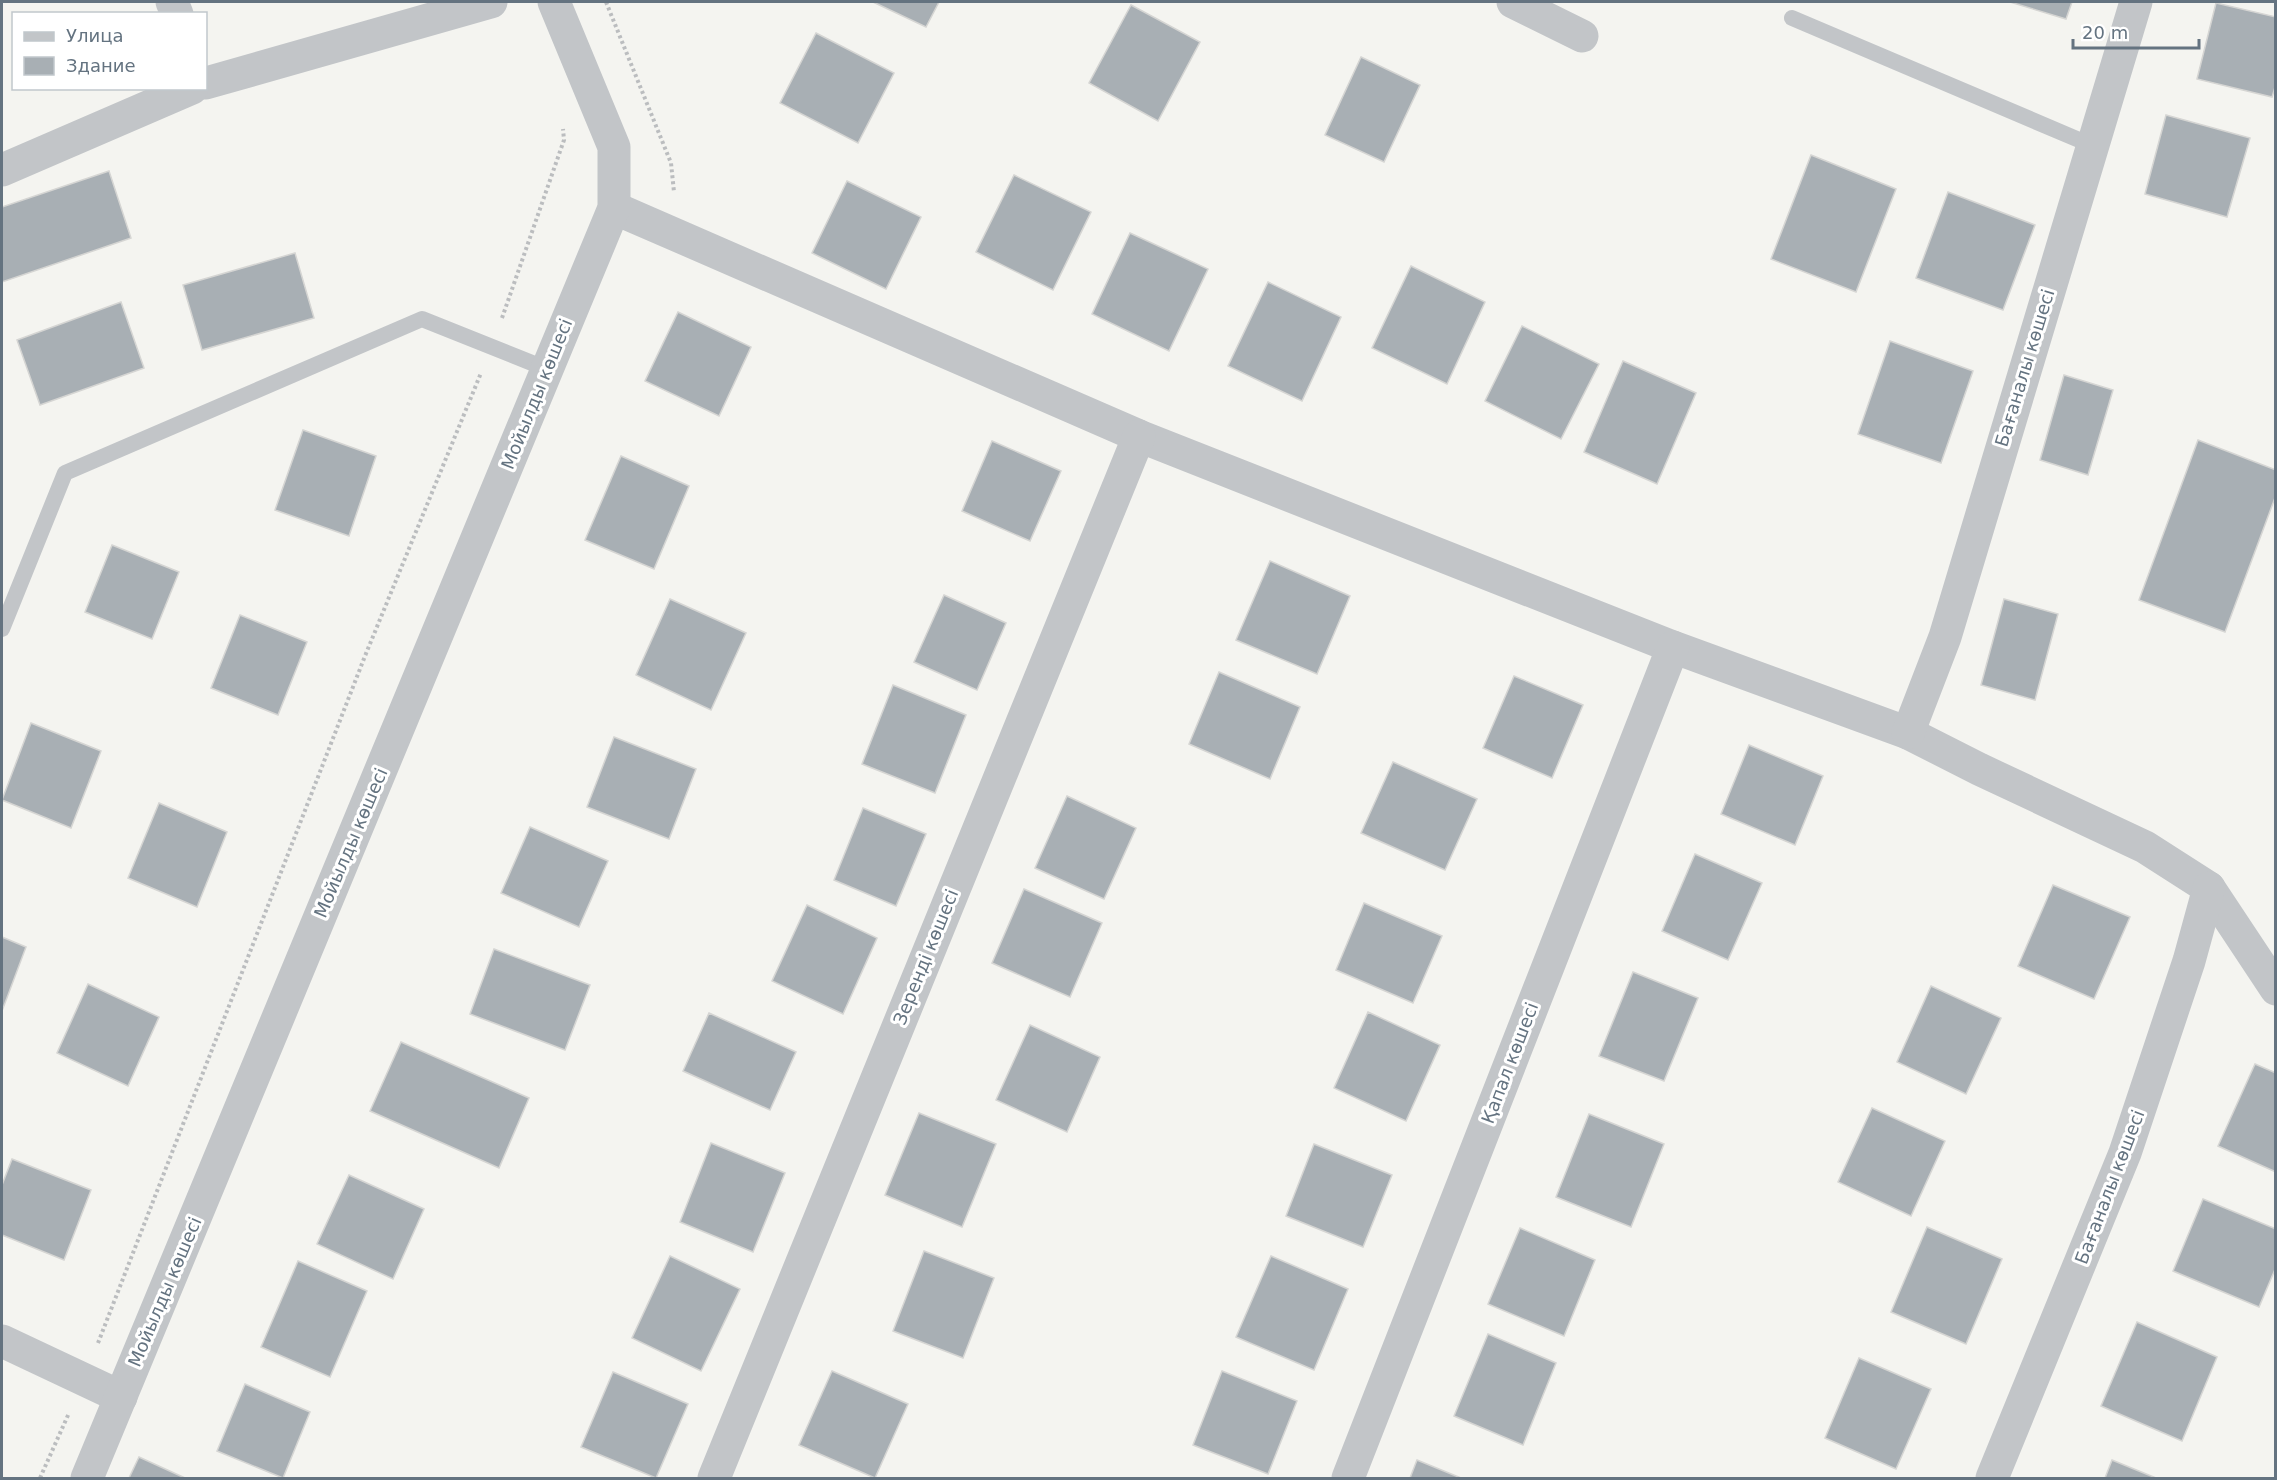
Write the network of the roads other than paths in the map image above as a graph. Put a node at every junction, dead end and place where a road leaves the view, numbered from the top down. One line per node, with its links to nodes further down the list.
1 (491, 2): 7 (street)
2 (554, 2): 11 (street)
3 (1513, 2): 6 (street)
4 (2136, 2): 9 (street, Бағаналы көшесі)
5 (1792, 18): 9 (lane)
6 (1582, 36)
7 (207, 83)
8 (187, 90): 10 (street)
9 (2091, 145): 16 (street, Бағаналы көшесі)
10 (2, 170)
11 (614, 208): 12 (street, Мойылды көшесі); 13 (street)
12 (547, 369): 14 (lane); 20 (street, Мойылды көшесі)
13 (1139, 436): 15 (street); 22 (street, Зеренді көшесі)
14 (2, 629)
15 (1672, 647): 16 (street); 23 (street, Қапал көшесі)
16 (1908, 732): 17 (street)
17 (2209, 888): 18 (street); 24 (street, Бағаналы көшесі)
18 (2276, 989)
19 (2, 1341): 20 (street)
20 (122, 1397): 21 (street, Мойылды көшесі)
21 (87, 1479)
22 (714, 1479)
23 (1348, 1479)
24 (1992, 1479)

